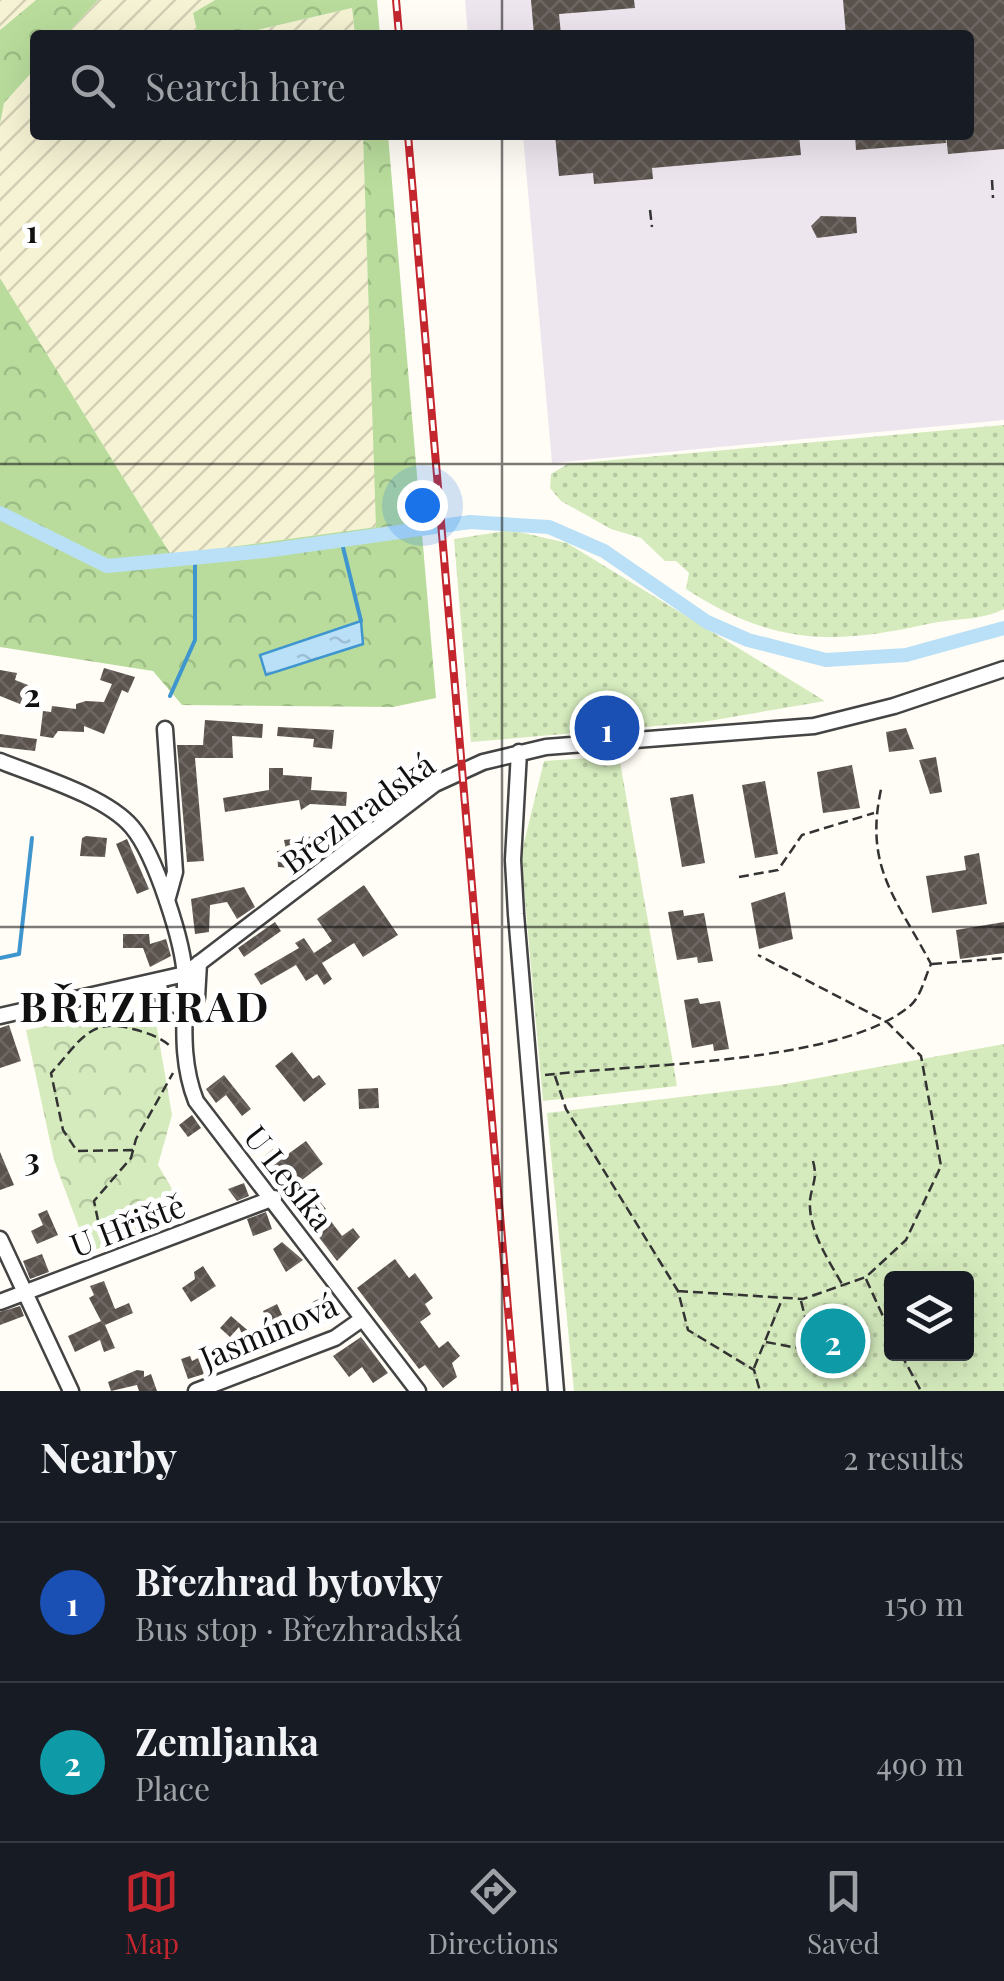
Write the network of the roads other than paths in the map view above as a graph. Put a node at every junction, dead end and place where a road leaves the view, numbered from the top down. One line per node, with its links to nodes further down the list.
1 (1004, 669): 3 (street, Březhradská)
2 (165, 730): 5 (street)
3 (519, 752): 6 (street, Březhradská); 19 (street)
4 (0, 762): 5 (street)
5 (167, 901): 7 (street, U Lesíka)
6 (199, 963): 7 (street, Březhradská); 9 (street)
7 (185, 974): 8 (street, Březhradská); 9 (street, U Lesíka)
8 (158, 982): 9 (street); 10 (street, Březhradská)
9 (184, 1009): 11 (street, U Lesíka)
10 (0, 1016)
11 (274, 1198): 13 (street, U Hřiště); 15 (street, U Lesíka)
12 (0, 1238): 13 (street)
13 (25, 1292): 14 (street, U Hřiště); 16 (street)
14 (0, 1302)
15 (362, 1319): 17 (street, Jasmínová); 18 (street, U Lesíka)
16 (72, 1391)
17 (196, 1391)
18 (418, 1391)
19 (556, 1391)

